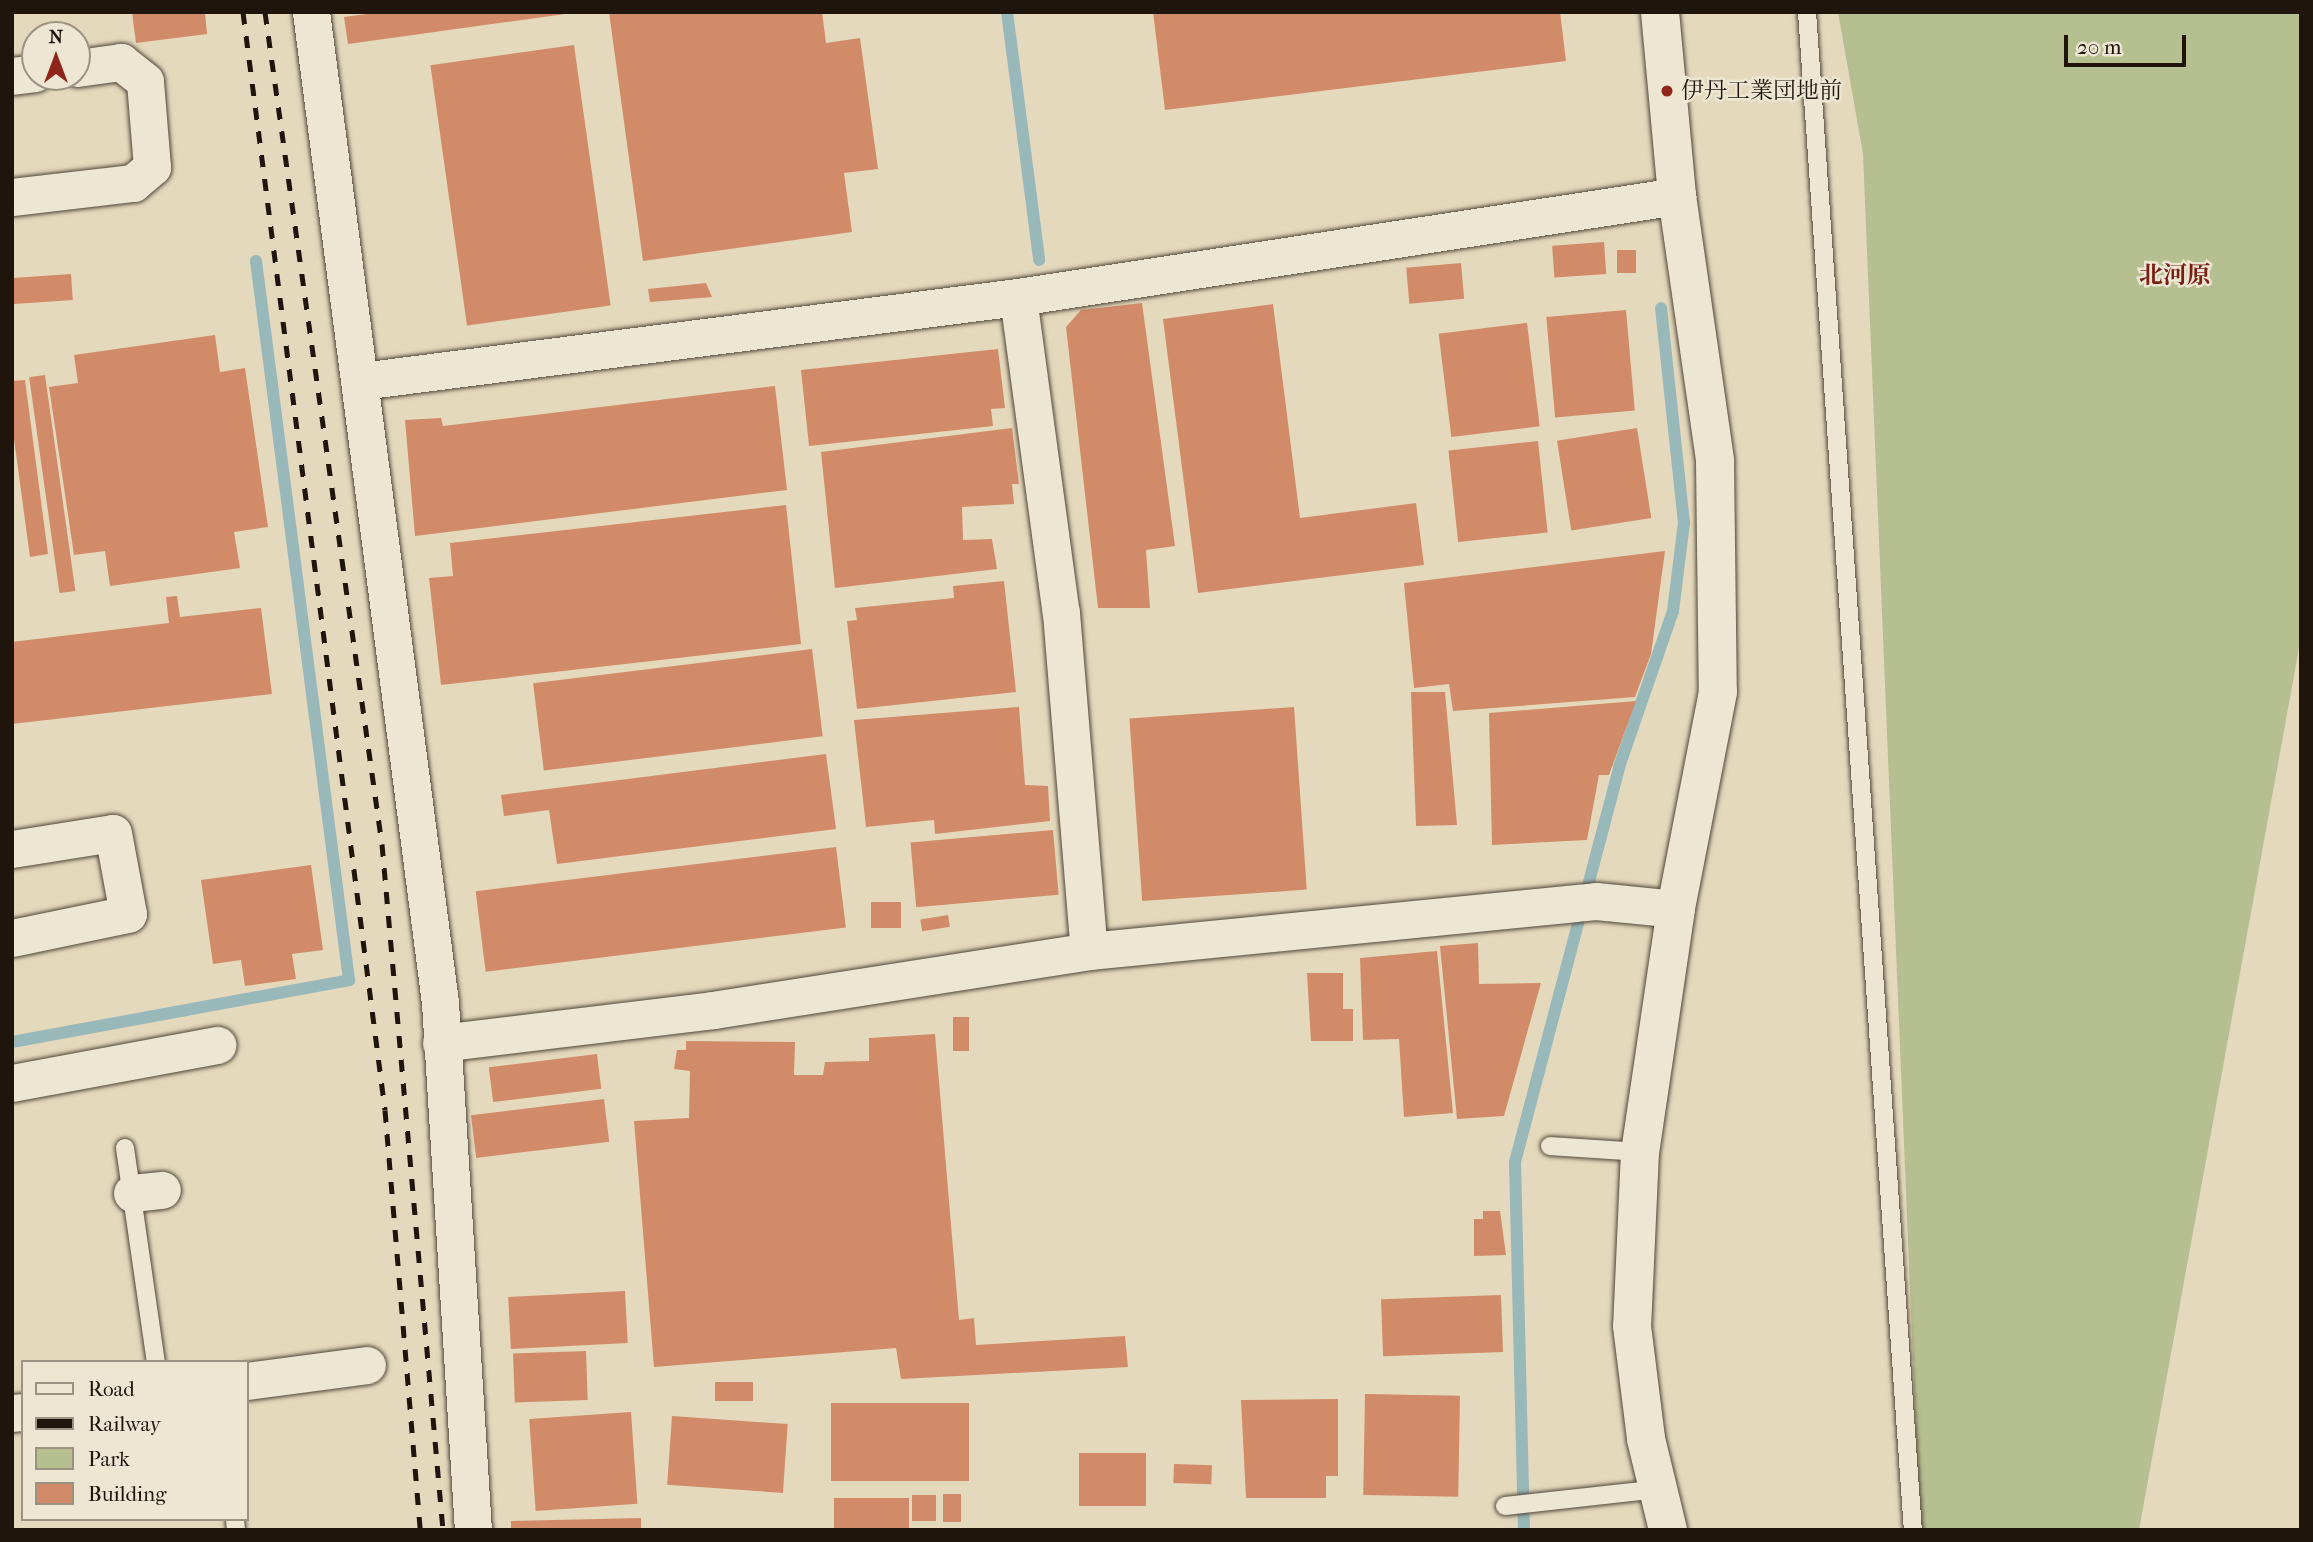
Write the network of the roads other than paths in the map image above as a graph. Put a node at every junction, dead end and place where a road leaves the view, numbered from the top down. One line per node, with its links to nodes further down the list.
1 (311, 12): 8 (street)
2 (1660, 12): 5 (street)
3 (1807, 12): 26 (lane)
4 (91, 66): 6 (street)
5 (1677, 196): 7 (street); 10 (street)
6 (12, 197)
7 (1018, 297): 8 (street); 12 (street)
8 (361, 381): 13 (street)
9 (12, 849): 11 (street)
10 (1676, 909): 12 (street); 18 (street)
11 (12, 938)
12 (1089, 951): 13 (street)
13 (442, 1044): 24 (street)
14 (218, 1045): 15 (street)
15 (12, 1083)
16 (1550, 1146): 18 (lane)
17 (125, 1148): 19 (lane)
18 (1640, 1152): 22 (street)
19 (156, 1360)
20 (367, 1365): 21 (street)
21 (248, 1381)
22 (1658, 1489): 23 (lane); 25 (street)
23 (1505, 1506)
24 (473, 1530)
25 (1668, 1530)
26 (1913, 1530)

